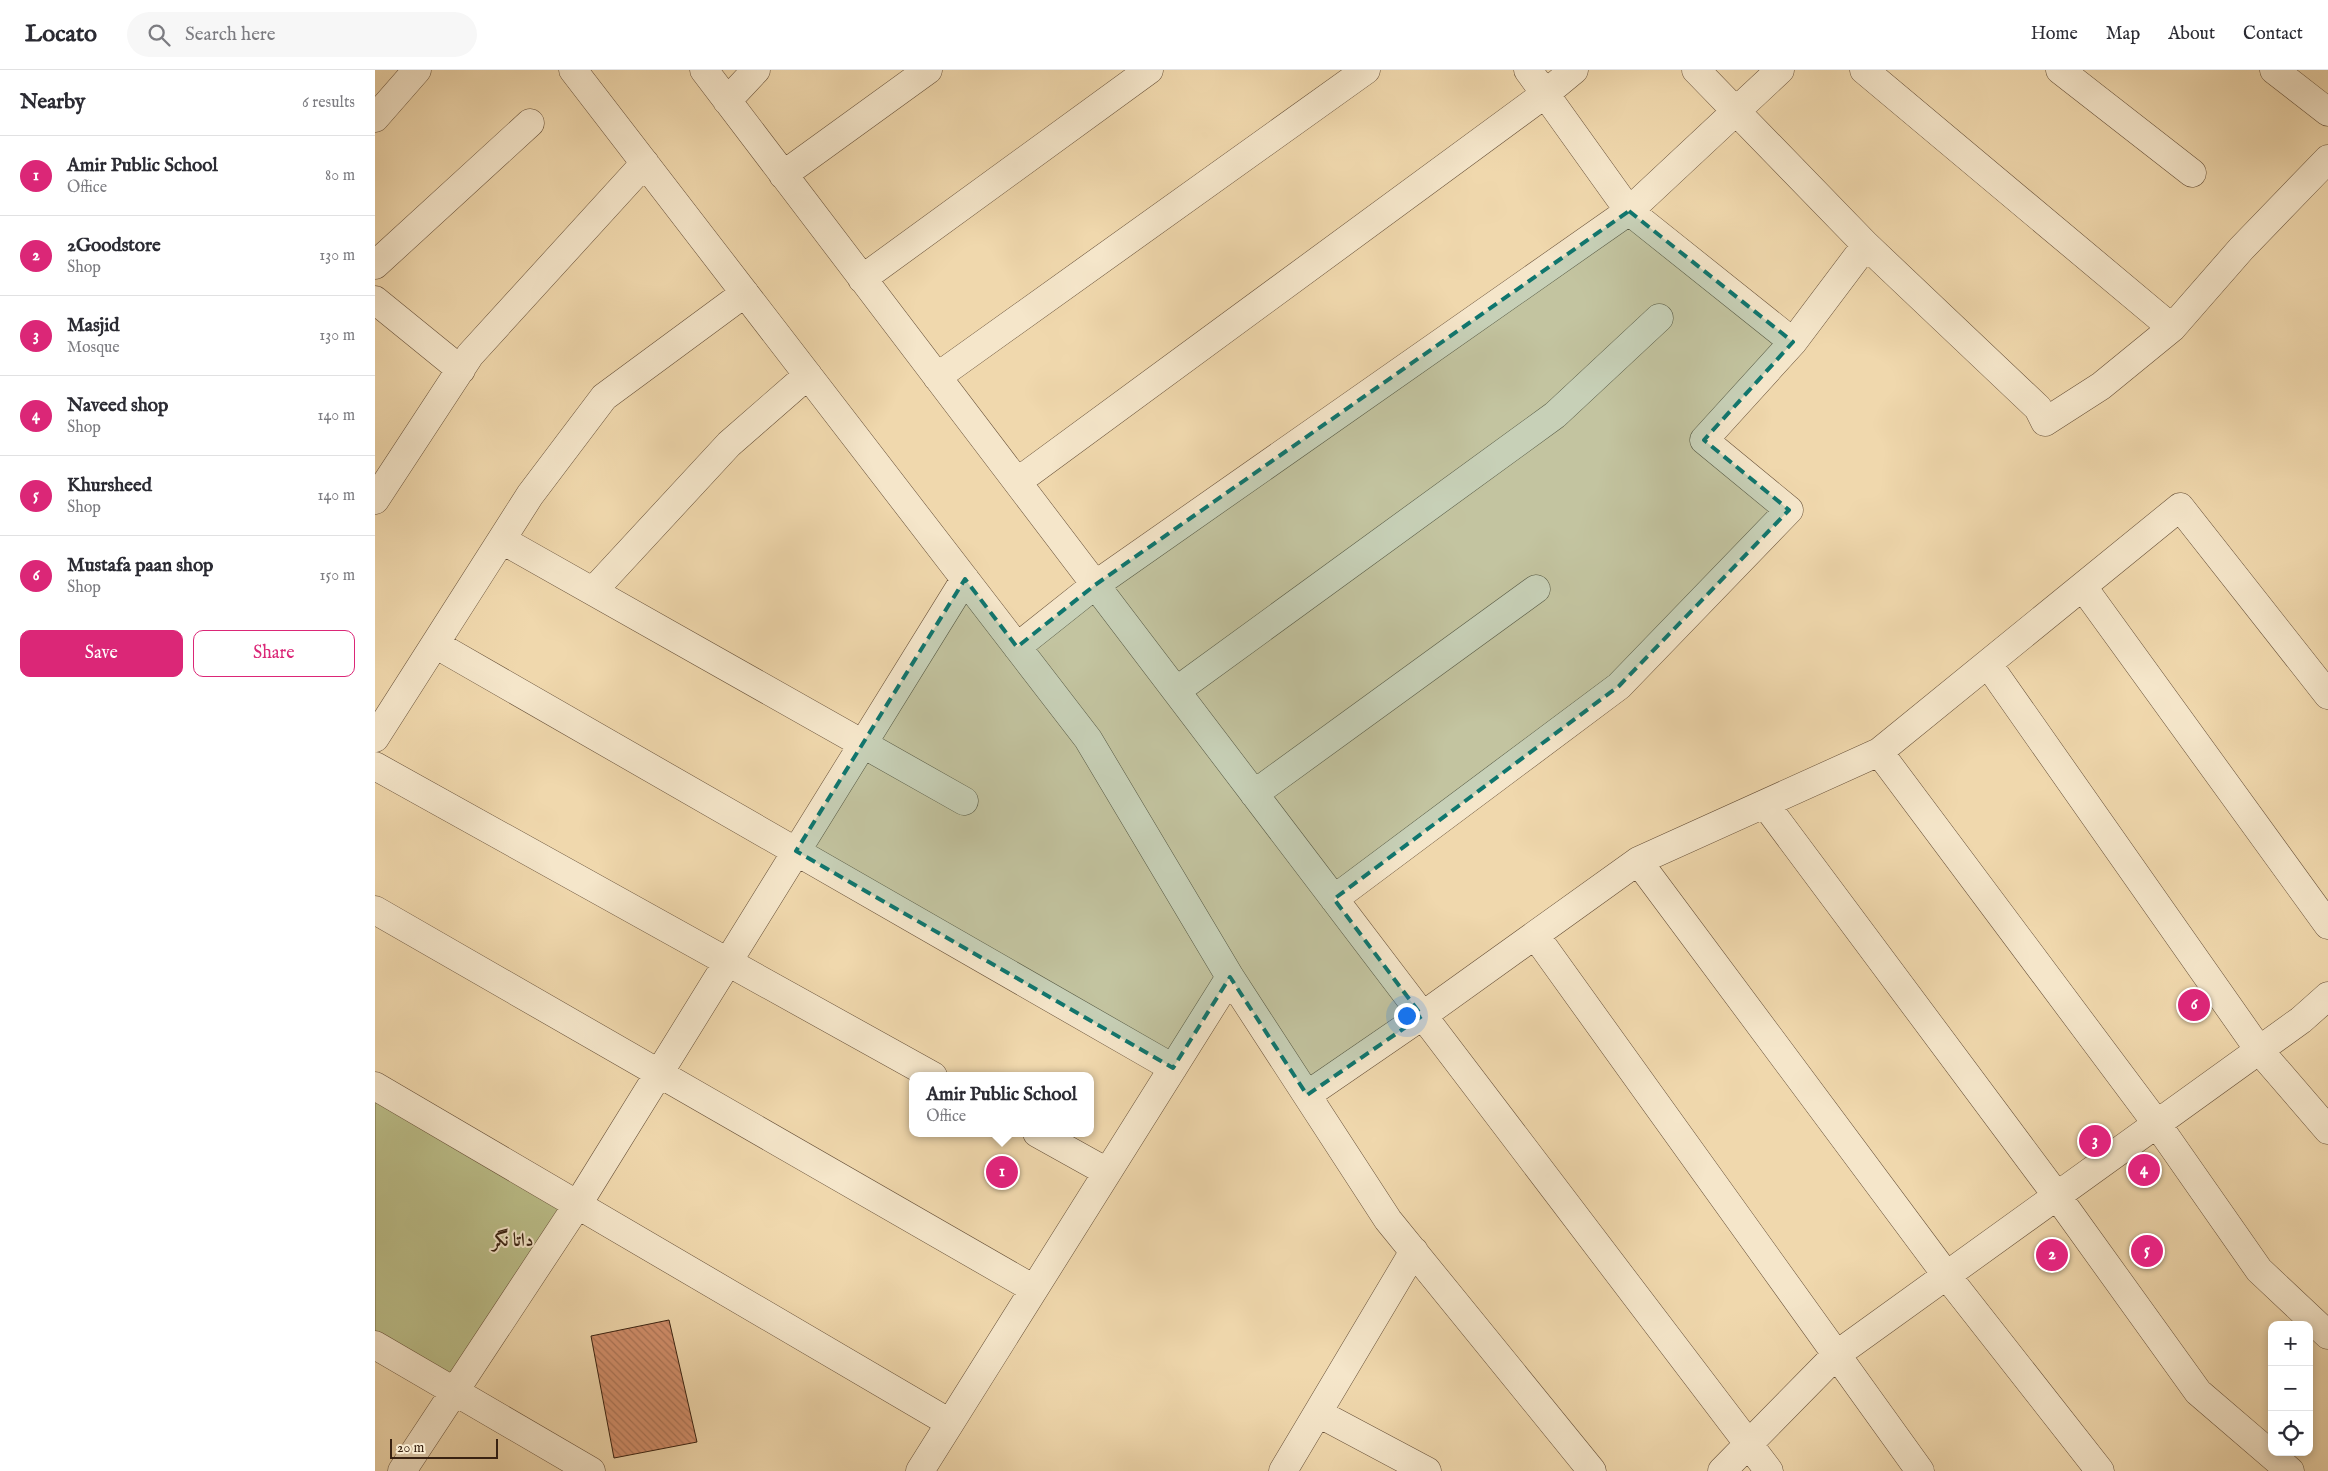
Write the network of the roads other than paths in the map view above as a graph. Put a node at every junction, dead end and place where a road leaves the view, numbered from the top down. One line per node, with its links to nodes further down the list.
1 (417, 70): 18 (street)
2 (573, 70): 23 (street)
3 (703, 70): 17 (street)
4 (756, 70): 17 (street)
5 (928, 70): 25 (street)
6 (1149, 70): 15 (street)
7 (1366, 70): 37 (street)
8 (1528, 70): 16 (street)
9 (1574, 70): 16 (street)
10 (1696, 70): 19 (street)
11 (1780, 70): 19 (street)
12 (1864, 70): 33 (street)
13 (2060, 70): 24 (street)
14 (2273, 70): 20 (street)
15 (1116, 79): 29 (street)
16 (1545, 94): 26 (street); 38 (street)
17 (727, 101): 25 (street)
18 (379, 107)
19 (1736, 110): 26 (street); 27 (street)
20 (2328, 112)
21 (530, 123): 28 (street)
22 (2328, 159): 33 (street)
23 (645, 163): 30 (street); 35 (street)
24 (2192, 173)
25 (783, 175): 29 (street)
26 (1629, 211): 34 (street); 42 (street)
27 (1866, 245): 33 (street); 34 (street)
28 (375, 265)
29 (862, 279): 37 (street)
30 (745, 293): 36 (street); 40 (street)
31 (375, 300): 35 (street)
32 (1659, 318): 49 (street)
33 (2172, 328)
34 (1793, 342): 60 (street)
35 (461, 370): 39 (street)
36 (808, 376): 41 (street); 45 (street)
37 (937, 377): 38 (street)
38 (1017, 482): 42 (street)
39 (375, 500)
40 (502, 540): 45 (street); 46 (street)
41 (965, 579): 47 (street); 52 (street)
42 (1095, 585): 47 (street); 49 (street)
43 (2083, 586): 48 (street); 50 (street); 62 (street)
44 (1536, 589): 55 (street)
45 (593, 591): 52 (street)
46 (435, 644): 51 (street); 58 (street)
47 (1017, 647): 65 (street)
48 (1988, 664): 53 (street); 68 (street)
49 (1176, 691): 55 (street)
50 (2328, 695)
51 (380, 722)
52 (862, 744): 56 (street); 58 (street)
53 (1879, 752): 57 (street); 74 (street)
54 (375, 766): 64 (street)
55 (1254, 794): 60 (street)
56 (964, 801)
57 (1765, 804): 59 (street); 78 (street)
58 (796, 851): 64 (street); 69 (street)
59 (1638, 861): 63 (street); 81 (street)
60 (1334, 899): 67 (street)
61 (375, 910): 71 (street)
62 (2328, 925)
63 (1535, 935): 67 (street); 85 (street)
64 (727, 962): 70 (street); 71 (street)
65 (1231, 977): 69 (street); 73 (street)
66 (2328, 996): 68 (street)
67 (1422, 1016): 73 (street); 89 (street)
68 (2259, 1050): 74 (street); 75 (street)
69 (1173, 1068): 77 (street)
70 (926, 1072)
71 (659, 1074): 79 (street); 82 (street)
72 (375, 1086): 79 (street)
73 (1307, 1095): 80 (street)
74 (2157, 1124): 78 (street); 83 (street)
75 (2328, 1130)
76 (1044, 1137): 77 (street)
77 (1107, 1172): 82 (street)
78 (2057, 1196): 81 (street); 100 (street)
79 (578, 1204): 86 (street); 88 (street)
80 (1414, 1251): 87 (street); 95 (street)
81 (1947, 1276): 85 (street); 99 (street)
82 (1034, 1289): 88 (street)
83 (2328, 1335)
84 (375, 1344): 86 (street)
85 (1836, 1355): 89 (street); 98 (street)
86 (455, 1391): 90 (street); 91 (street)
87 (1318, 1413): 93 (street); 94 (street)
88 (950, 1422): 92 (street)
89 (1748, 1444): 96 (street); 97 (street)
90 (402, 1471)
91 (591, 1471)
92 (920, 1471)
93 (1283, 1471)
94 (1427, 1471)
95 (1591, 1471)
96 (1722, 1471)
97 (1769, 1471)
98 (1920, 1471)
99 (2100, 1471)
100 (2290, 1471)

